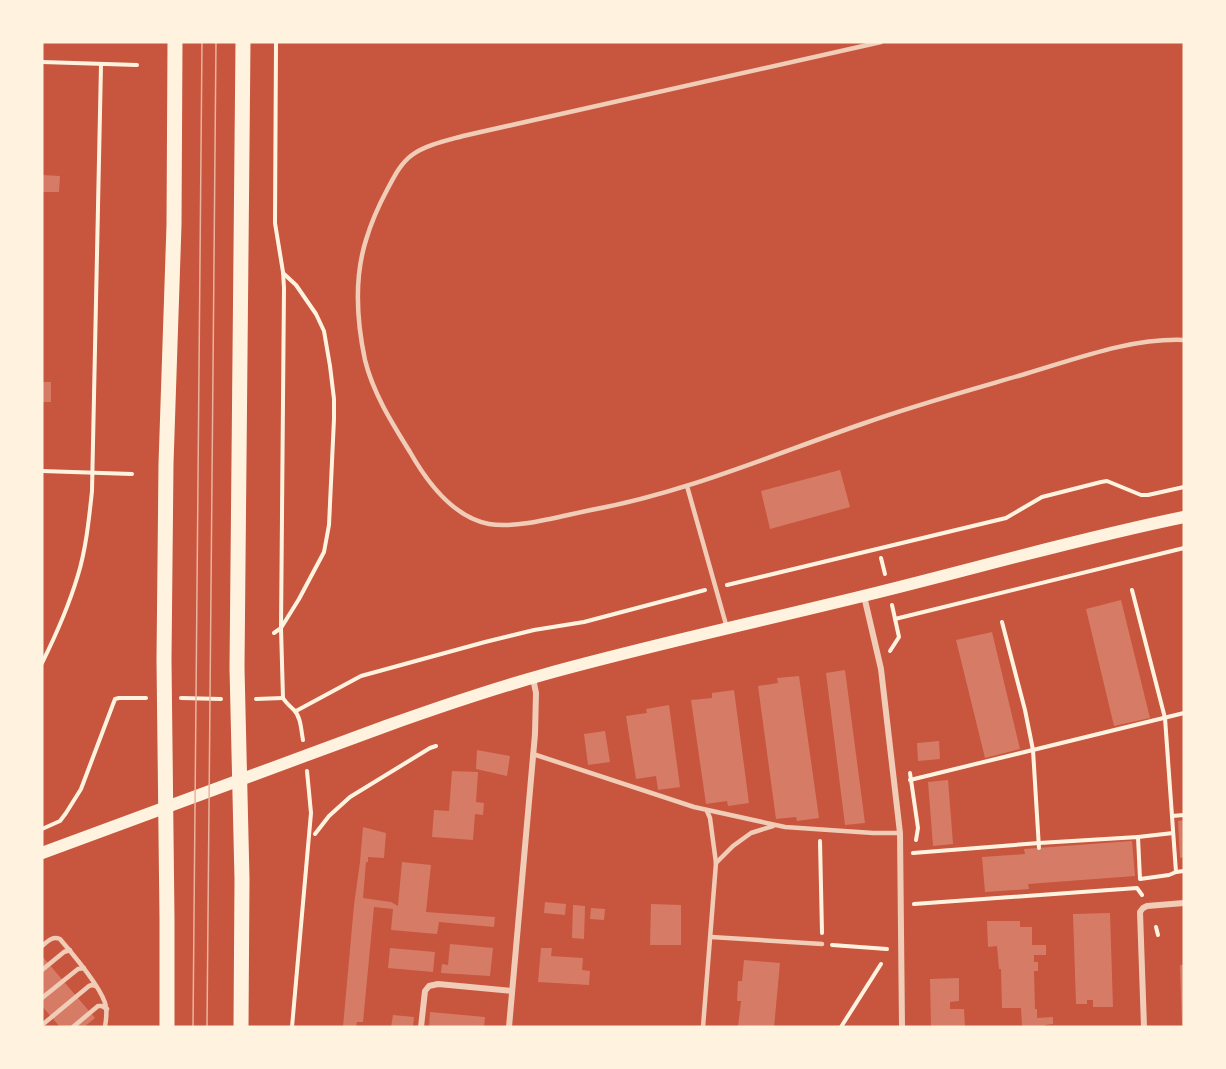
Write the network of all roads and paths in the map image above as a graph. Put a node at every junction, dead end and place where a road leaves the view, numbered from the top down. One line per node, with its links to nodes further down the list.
1 (175, 42): 42 (main road)
2 (243, 42): 40 (main road)
3 (276, 42): 8 (path)
4 (881, 42): 13 (lane)
5 (42, 62): 6 (path)
6 (101, 64): 7 (path); 11 (path)
7 (137, 65)
8 (283, 272): 22 (path); 22 (path)
9 (1184, 340): 13 (lane)
10 (42, 471): 11 (path)
11 (93, 473): 12 (path); 25 (path)
12 (132, 474)
13 (687, 486): 17 (lane)
14 (1184, 487): 17 (path)
15 (1184, 517): 19 (main road)
16 (1184, 548): 20 (path)
17 (717, 587): 23 (lane); 32 (path)
18 (1132, 590): 34 (path)
19 (864, 596): 23 (main road); 49 (street)
20 (896, 619)
21 (1002, 622): 37 (path)
22 (281, 628): 24 (path); 29 (path)
23 (728, 628): 26 (main road)
24 (273, 633)
25 (42, 663)
26 (534, 678): 38 (street); 40 (main road)
27 (140, 698): 47 (path)
28 (187, 698): 30 (path)
29 (283, 698): 31 (path); 32 (path)
30 (219, 699)
31 (269, 699)
32 (296, 711): 35 (path)
33 (1184, 713): 34 (path)
34 (1165, 718): 37 (path); 45 (path)
35 (301, 725)
36 (436, 746): 51 (path)
37 (1033, 750): 41 (path); 53 (path)
38 (533, 754): 43 (lane); 71 (street)
39 (307, 775): 79 (path)
40 (240, 780): 42 (main road); 78 (main road)
41 (910, 780)
42 (166, 807): 55 (main road); 77 (main road)
43 (707, 810): 46 (lane); 56 (lane)
44 (1184, 815): 45 (path)
45 (1172, 816): 50 (path)
46 (775, 825): 48 (lane); 56 (lane)
47 (42, 829)
48 (819, 829): 49 (lane); 64 (path)
49 (900, 833): 84 (street)
50 (1173, 833): 52 (path); 58 (path)
51 (315, 834)
52 (1138, 837): 53 (path); 58 (path)
53 (1040, 846): 54 (path)
54 (913, 853)
55 (42, 854)
56 (716, 863): 63 (lane)
57 (1184, 871): 58 (path)
58 (1176, 872)
59 (1184, 903): 61 (street)
60 (914, 904): 61 (path)
61 (1150, 906): 62 (path); 85 (street)
62 (1158, 935)
63 (711, 937): 64 (lane); 82 (lane)
64 (822, 944)
65 (42, 946): 66 (lane)
66 (70, 950): 68 (lane); 69 (lane)
67 (881, 964): 83 (path)
68 (84, 968): 70 (lane); 72 (lane)
69 (42, 970)
70 (96, 986): 73 (lane); 74 (lane)
71 (512, 991): 80 (street); 81 (street)
72 (42, 998)
73 (106, 1009): 75 (lane); 76 (lane)
74 (43, 1026)
75 (73, 1027)
76 (105, 1027)
77 (166, 1027)
78 (241, 1027)
79 (292, 1027)
80 (421, 1027)
81 (509, 1027)
82 (703, 1027)
83 (841, 1027)
84 (902, 1027)
85 (1144, 1027)

